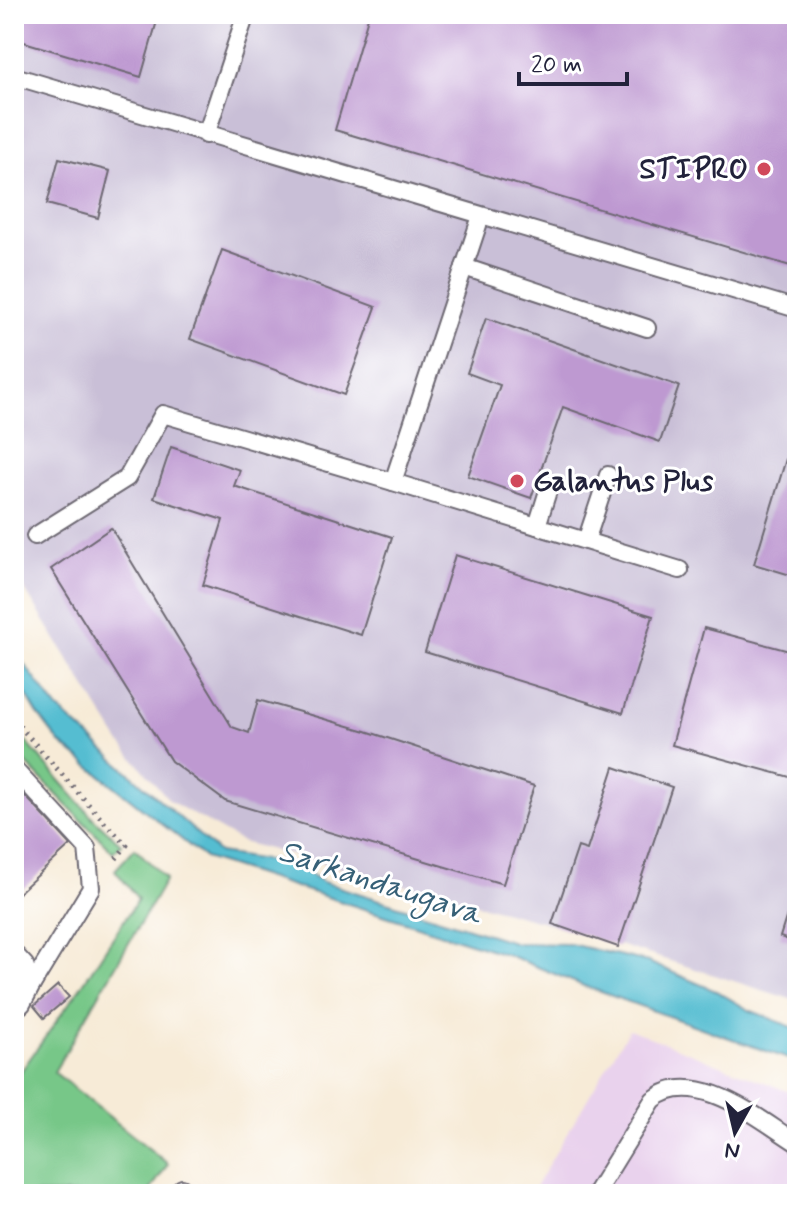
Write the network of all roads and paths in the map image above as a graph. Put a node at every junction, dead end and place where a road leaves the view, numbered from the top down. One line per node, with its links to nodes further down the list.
1 (246, 14): 3 (lane)
2 (14, 76): 3 (lane)
3 (206, 135): 4 (lane)
4 (481, 216): 5 (lane); 6 (lane)
5 (464, 267): 7 (lane); 9 (lane)
6 (797, 309)
7 (647, 328)
8 (608, 475): 13 (lane)
9 (393, 482): 11 (lane); 12 (lane)
10 (547, 494): 11 (lane)
11 (537, 526): 13 (lane)
12 (35, 536)
13 (586, 541): 14 (lane)
14 (680, 570)
15 (14, 769): 17 (lane)
16 (14, 953): 17 (lane)
17 (32, 985): 18 (lane)
18 (14, 1011)
19 (797, 1143): 20 (lane)
20 (595, 1194)

